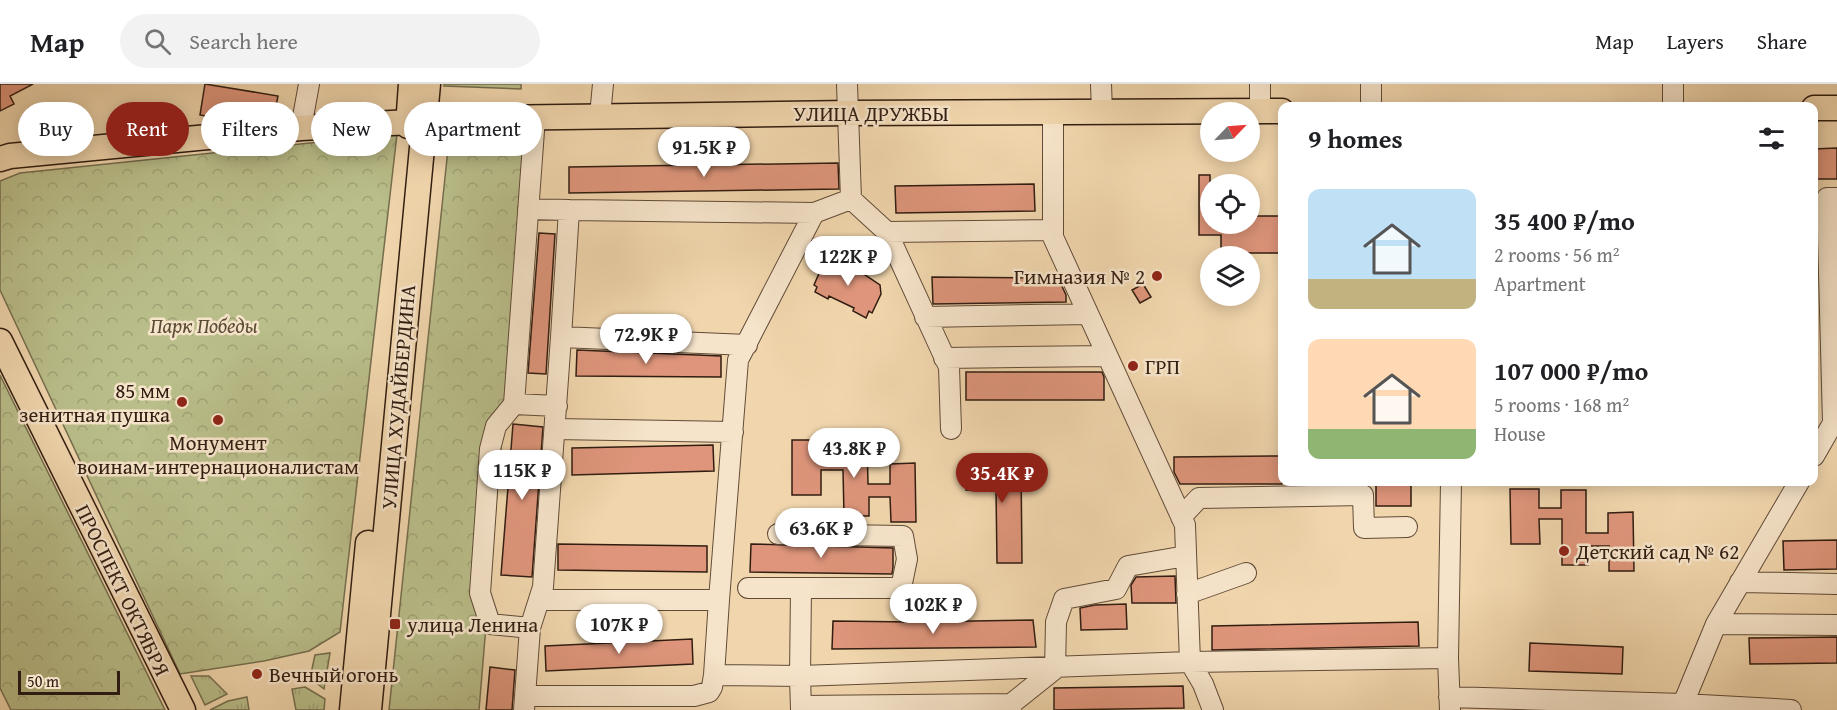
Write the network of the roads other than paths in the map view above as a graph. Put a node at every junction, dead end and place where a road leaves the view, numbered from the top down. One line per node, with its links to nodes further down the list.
1 (309, 84): 23 (lane)
2 (411, 84): 10 (main road, УЛИЦА ХУДАЙБЕРДИНА)
3 (428, 84): 11 (main road, УЛИЦА ХУДАЙБЕРДИНА)
4 (603, 84): 20 (lane)
5 (847, 84): 18 (lane)
6 (1101, 84): 17 (lane)
7 (1260, 84): 16 (lane)
8 (1371, 84): 12 (lane)
9 (1673, 84): 13 (lane)
10 (413, 102)
11 (422, 102)
12 (1371, 102)
13 (1673, 102)
14 (1818, 108): 15 (main road)
15 (1837, 108)
16 (1271, 111): 17 (main road, УЛИЦА ДРУЖБЫ)
17 (1102, 112): 19 (main road, УЛИЦА ДРУЖБЫ)
18 (849, 113): 19 (main road, УЛИЦА ДРУЖБЫ); 20 (main road, УЛИЦА ДРУЖБЫ); 29 (lane)
19 (1053, 113): 33 (lane)
20 (600, 116): 21 (main road, УЛИЦА ДРУЖБЫ)
21 (542, 117)
22 (404, 123): 23 (main road, УЛИЦА ДРУЖБЫ)
23 (301, 128): 27 (main road, УЛИЦА ДРУЖБЫ)
24 (412, 156): 79 (main road, УЛИЦА ХУДАЙБЕРДИНА)
25 (413, 156): 80 (main road, УЛИЦА ХУДАЙБЕРДИНА)
26 (533, 156): 30 (lane)
27 (0, 159)
28 (1826, 198): 35 (lane)
29 (851, 199): 32 (lane); 34 (lane)
30 (528, 209): 31 (lane); 44 (lane)
31 (569, 210): 32 (lane); 39 (lane)
32 (814, 213): 41 (lane)
33 (1053, 230): 34 (lane); 36 (lane)
34 (887, 232): 37 (lane)
35 (1833, 281): 38 (lane)
36 (1088, 314): 37 (lane); 42 (lane)
37 (925, 317): 43 (lane)
38 (1834, 327): 46 (lane)
39 (561, 337): 41 (lane); 45 (lane)
40 (0, 341): 78 (main road, ПРОСПЕКТ ОКТЯБРЯ)
41 (747, 345): 49 (lane)
42 (1107, 356): 43 (lane); 53 (lane)
43 (944, 358): 48 (lane)
44 (514, 404): 45 (lane); 67 (lane)
45 (557, 406): 47 (lane)
46 (1835, 423): 50 (lane)
47 (555, 429): 49 (lane); 63 (lane)
48 (951, 429)
49 (733, 432): 64 (lane)
50 (1818, 450)
51 (1451, 486): 68 (lane)
52 (1788, 491): 58 (lane)
53 (1181, 517): 54 (lane); 56 (lane)
54 (1407, 527)
55 (778, 534): 61 (lane)
56 (1186, 556): 62 (lane); 70 (lane)
57 (1246, 573): 62 (lane)
58 (1740, 582): 59 (lane); 65 (lane)
59 (1837, 584)
60 (748, 588): 61 (lane)
61 (801, 588): 72 (lane)
62 (1187, 594): 69 (lane)
63 (540, 600): 64 (lane); 67 (lane)
64 (719, 600): 71 (lane)
65 (1716, 624): 66 (lane); 76 (lane)
66 (1837, 625)
67 (530, 628): 73 (lane)
68 (1448, 658): 69 (lane); 74 (lane)
69 (1190, 662): 70 (lane); 81 (lane)
70 (1055, 669): 72 (lane); 75 (lane)
71 (714, 675): 72 (lane); 73 (lane)
72 (800, 676): 77 (lane)
73 (525, 703)
74 (1449, 704): 76 (lane)
75 (1011, 707): 77 (lane)
76 (1683, 707): 82 (lane)
77 (801, 708)
78 (183, 710)
79 (352, 710)
80 (369, 710)
81 (1213, 710)
82 (1791, 710)

